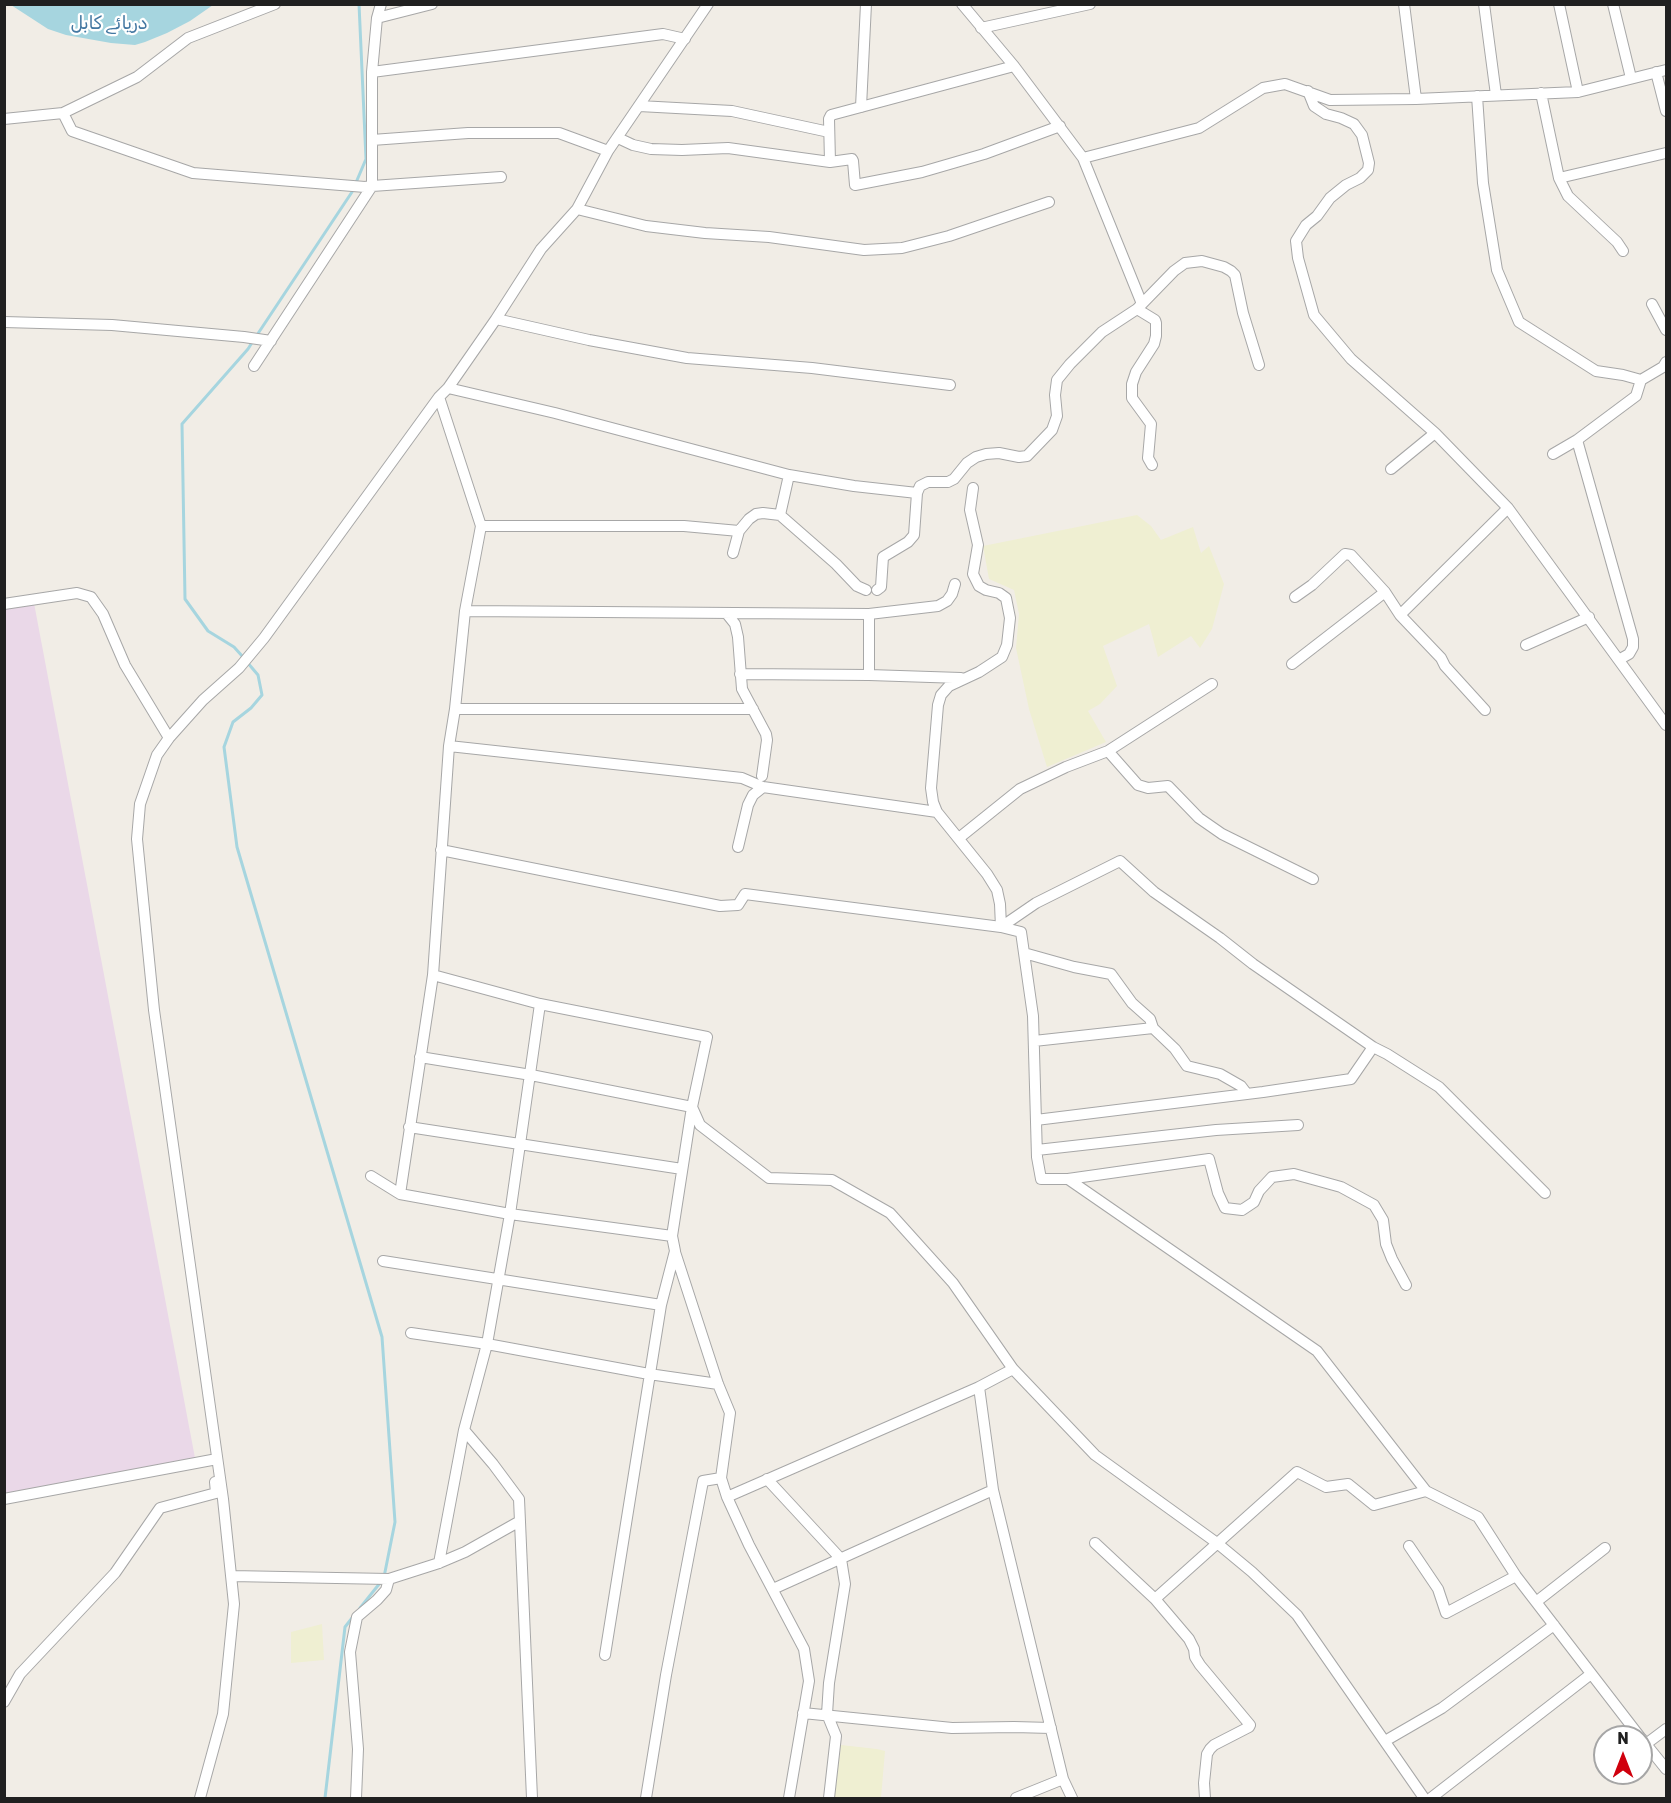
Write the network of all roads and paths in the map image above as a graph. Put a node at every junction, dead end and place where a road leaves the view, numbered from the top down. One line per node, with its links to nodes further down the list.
1 (275, 4): 28 (street)
2 (381, 4): 12 (street)
3 (432, 4): 12 (street)
4 (708, 4): 14 (street)
5 (866, 4): 26 (street)
6 (962, 4): 13 (street)
7 (1090, 4): 13 (street)
8 (1404, 4): 24 (street)
9 (1484, 4): 22 (street)
10 (1559, 4): 20 (street)
11 (1614, 4): 18 (street)
12 (378, 18): 17 (street)
13 (981, 28): 15 (street)
14 (685, 39): 17 (street); 25 (street)
15 (1014, 66): 26 (street); 30 (street)
16 (1661, 71): 18 (street); 27 (street)
17 (372, 72): 33 (street)
18 (1631, 78): 20 (street)
19 (1308, 91): 24 (street); 36 (street); 57 (street)
20 (1578, 92): 21 (street)
21 (1541, 93): 22 (street); 39 (street)
22 (1496, 95): 23 (street)
23 (1477, 96): 24 (street); 53 (street)
24 (1416, 99)
25 (639, 106): 31 (street); 32 (street)
26 (861, 107): 31 (street)
27 (1666, 111)
28 (63, 113): 29 (street); 40 (street)
29 (4, 119)
30 (1060, 126): 36 (street); 37 (street)
31 (829, 132): 37 (street)
32 (618, 138): 34 (street); 37 (street)
33 (372, 140): 34 (street); 40 (street)
34 (608, 151): 42 (street)
35 (1666, 153): 39 (street)
36 (1083, 158): 45 (street)
37 (830, 162)
38 (501, 177): 40 (street)
39 (1559, 178): 43 (street)
40 (368, 187): 49 (street)
41 (1049, 202): 42 (street)
42 (577, 209): 46 (street)
43 (1623, 252)
44 (1652, 304): 48 (street)
45 (1139, 307): 50 (street); 60 (street); 64 (street)
46 (496, 319): 54 (street); 55 (street)
47 (4, 322): 49 (street)
48 (1666, 330)
49 (266, 340): 51 (street)
50 (1259, 365)
51 (254, 366)
52 (1665, 368): 53 (street)
53 (1641, 380): 58 (street)
54 (950, 385)
55 (448, 388): 56 (street); 62 (street)
56 (439, 397): 67 (street); 90 (street)
57 (1435, 433): 61 (street); 65 (street)
58 (1577, 440): 59 (street); 80 (street)
59 (1553, 454)
60 (1152, 465)
61 (1391, 468)
62 (789, 475): 64 (street); 66 (street)
63 (973, 488): 84 (street)
64 (917, 493): 66 (street)
65 (1508, 508): 77 (street); 78 (street)
66 (780, 515): 68 (street)
67 (481, 526): 68 (street); 74 (street)
68 (738, 531): 69 (street)
69 (733, 553)
70 (955, 584): 76 (street)
71 (1385, 592): 72 (street); 77 (street); 81 (street)
72 (1295, 597)
73 (4, 604): 90 (street)
74 (465, 611): 75 (street); 86 (street)
75 (727, 614): 76 (street); 82 (street)
76 (869, 614): 83 (street)
77 (1400, 615): 88 (street)
78 (1589, 617): 79 (street); 80 (street)
79 (1526, 645)
80 (1620, 659): 89 (street)
81 (1292, 664)
82 (740, 675): 83 (street); 87 (street)
83 (869, 675): 84 (street)
84 (965, 678): 94 (street)
85 (1212, 684): 92 (street)
86 (455, 709): 87 (street); 91 (street)
87 (753, 709): 93 (street)
88 (1485, 710)
89 (1666, 725)
90 (169, 738): 134 (street)
91 (449, 746): 93 (street); 97 (street)
92 (1108, 751): 95 (street); 98 (street)
93 (763, 782): 94 (street); 96 (street)
94 (937, 812): 95 (street)
95 (959, 838): 99 (street)
96 (738, 847)
97 (441, 850): 99 (street); 101 (street)
98 (1313, 879)
99 (1001, 927): 100 (street); 105 (street)
100 (1024, 953): 103 (street); 104 (street)
101 (433, 975): 102 (street); 106 (street)
102 (540, 1004): 107 (street); 109 (street)
103 (1153, 1028): 104 (street); 108 (street)
104 (1034, 1041): 110 (street)
105 (1373, 1047): 108 (street); 118 (street)
106 (420, 1057): 107 (street); 112 (street)
107 (531, 1075): 109 (street); 113 (street)
108 (1246, 1094): 110 (street)
109 (692, 1107): 115 (street); 129 (street)
110 (1036, 1120): 114 (street)
111 (1298, 1125): 114 (street)
112 (409, 1127): 113 (street); 119 (street)
113 (520, 1145): 115 (street); 120 (street)
114 (1037, 1150): 117 (street)
115 (682, 1170): 121 (street)
116 (371, 1176): 119 (street)
117 (1068, 1179): 125 (street); 138 (street)
118 (1545, 1193)
119 (400, 1194): 120 (street)
120 (510, 1214): 121 (street); 124 (street)
121 (672, 1236): 122 (street)
122 (675, 1251): 126 (street); 131 (street)
123 (383, 1261): 124 (street)
124 (498, 1280): 126 (street); 128 (street)
125 (1406, 1285)
126 (661, 1305): 130 (street)
127 (411, 1333): 128 (street)
128 (487, 1344): 130 (street); 133 (street)
129 (1013, 1369): 132 (street); 143 (street)
130 (649, 1374): 131 (street); 155 (street)
131 (718, 1384): 135 (street)
132 (979, 1388): 136 (street); 137 (street)
133 (464, 1430): 141 (street); 147 (street)
134 (216, 1460): 140 (street); 148 (street); 157 (street)
135 (721, 1478): 139 (street); 169 (street)
136 (767, 1479): 139 (street); 146 (street)
137 (993, 1490): 146 (street); 161 (street)
138 (1426, 1491): 143 (street); 149 (street)
139 (727, 1497): 151 (street)
140 (4, 1500)
141 (520, 1521): 147 (street); 168 (street)
142 (1095, 1543): 152 (street)
143 (1217, 1543): 152 (street); 162 (street)
144 (1409, 1546): 149 (street)
145 (1605, 1548): 153 (street)
146 (841, 1559): 151 (street); 159 (street)
147 (439, 1563): 150 (street)
148 (231, 1576): 150 (street); 166 (street)
149 (1516, 1576): 153 (street)
150 (389, 1579): 167 (street)
151 (773, 1589): 158 (street)
152 (1155, 1599): 174 (street)
153 (1536, 1602): 154 (street)
154 (1554, 1625): 156 (street); 162 (street)
155 (605, 1655)
156 (1591, 1674): 160 (street); 176 (street)
157 (4, 1702)
158 (803, 1713): 159 (street); 170 (street)
159 (827, 1714): 161 (street); 171 (street)
160 (1631, 1725)
161 (1052, 1728): 165 (street)
162 (1384, 1741): 175 (street)
163 (1653, 1753): 164 (street)
164 (1666, 1769)
165 (1063, 1779): 172 (street); 173 (street)
166 (200, 1798)
167 (356, 1798)
168 (532, 1798)
169 (646, 1798)
170 (789, 1798)
171 (829, 1798)
172 (1016, 1798)
173 (1072, 1798)
174 (1205, 1798)
175 (1424, 1798)
176 (1431, 1798)

